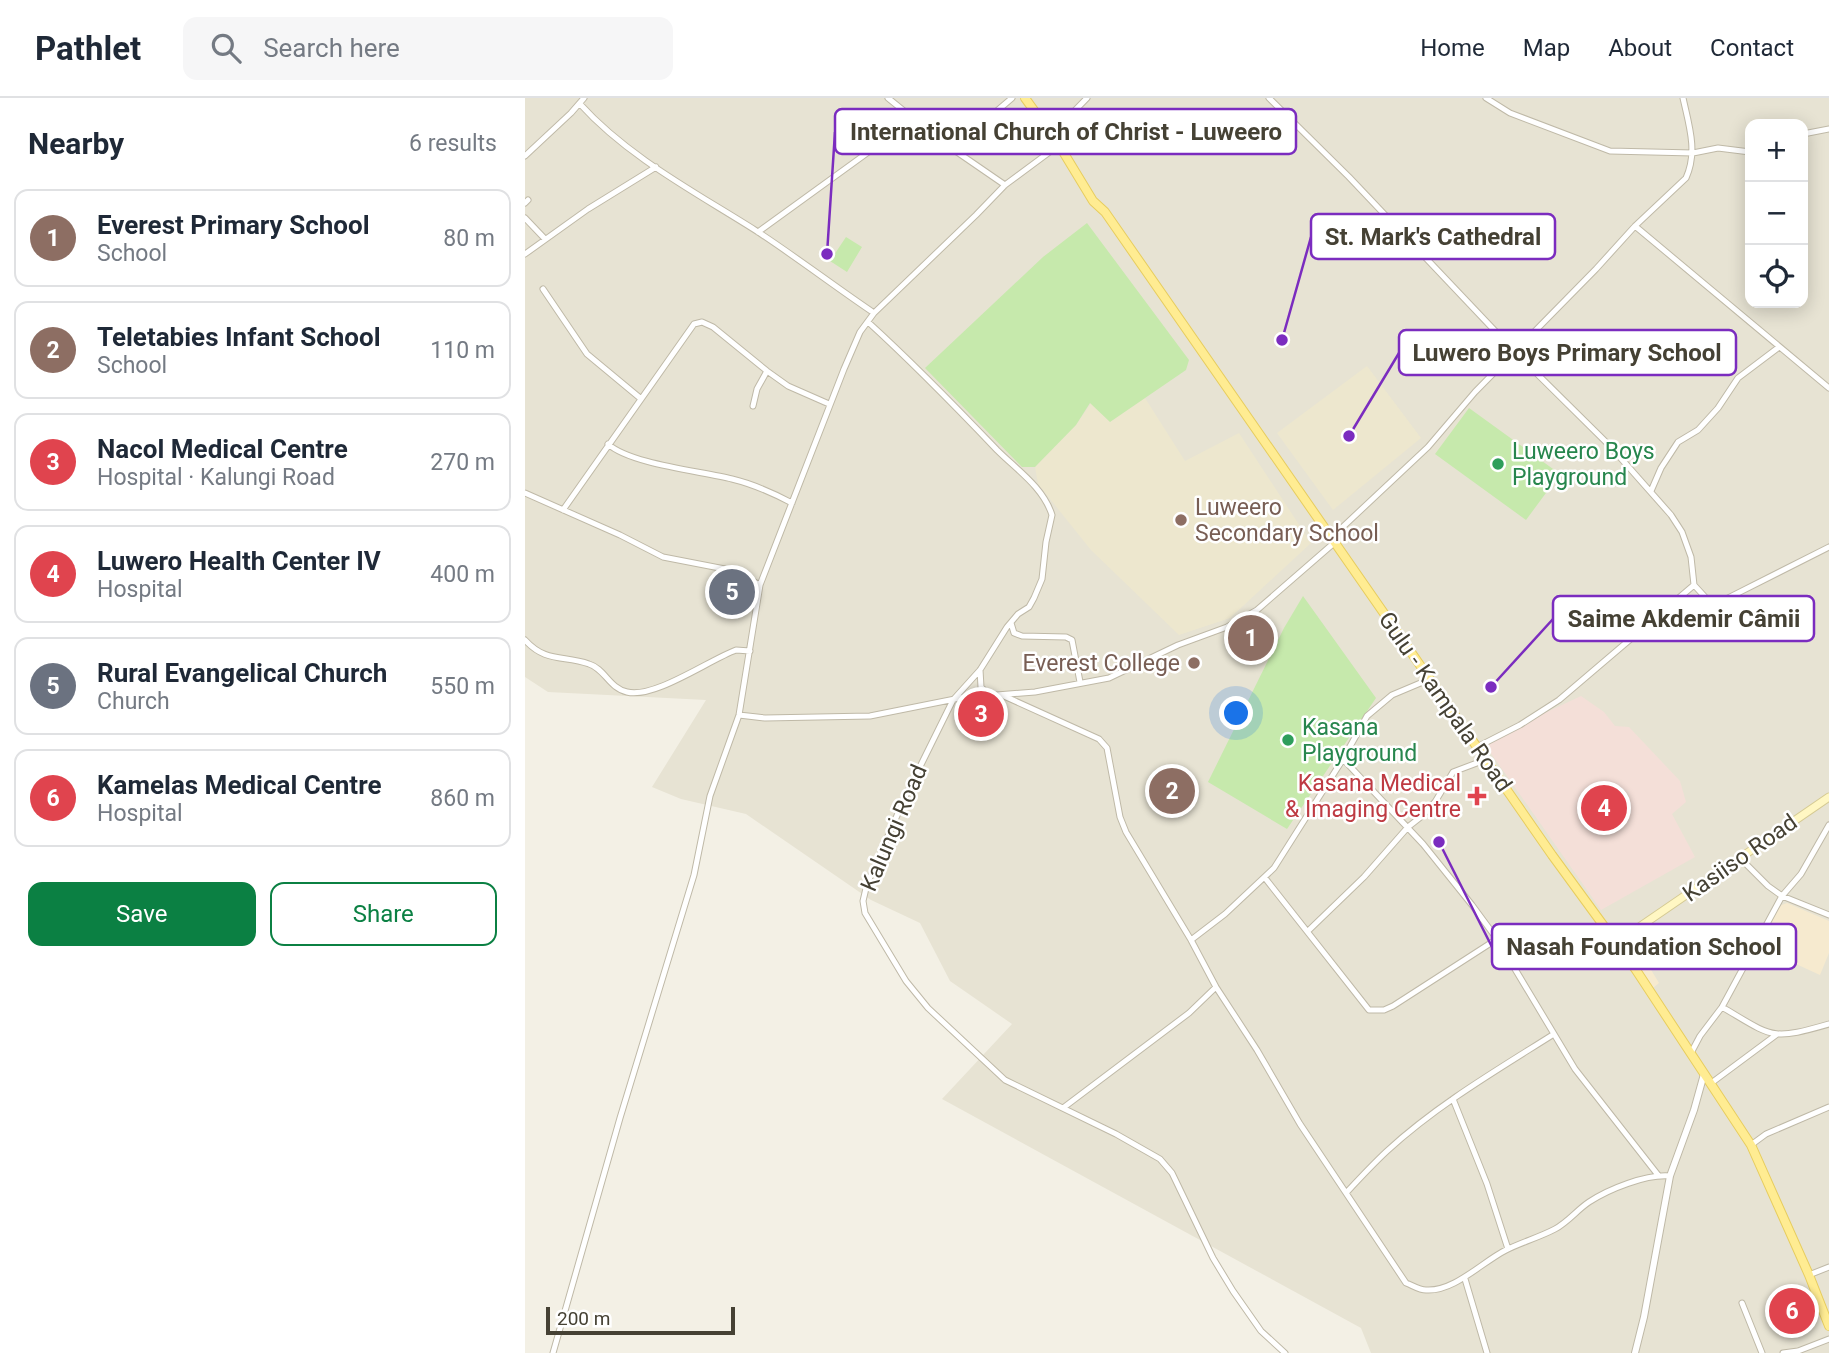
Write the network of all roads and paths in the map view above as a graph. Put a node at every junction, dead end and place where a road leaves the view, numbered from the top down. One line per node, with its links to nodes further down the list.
1 (888, 98): 9 (street)
2 (1012, 98): 10 (street)
3 (1025, 98): 13 (main road, Gulu - Kampala Road)
4 (1087, 98): 13 (street)
5 (1269, 98): 29 (street)
6 (1486, 98): 16 (street)
7 (1683, 98): 16 (street)
8 (582, 101): 17 (street); 18 (street)
9 (914, 118): 19 (street); 22 (street)
10 (981, 120)
11 (1829, 129): 12 (street)
12 (1808, 133)
13 (1051, 135): 14 (main road, Gulu - Kampala Road)
14 (1059, 145): 19 (street); 40 (main road, Gulu - Kampala Road)
15 (1745, 151): 16 (street)
16 (1693, 153): 21 (street)
17 (525, 156)
18 (656, 167): 22 (street); 23 (street)
19 (1005, 185): 26 (street)
20 (525, 218): 23 (street)
21 (1635, 226): 28 (street); 29 (street)
22 (758, 232): 26 (street)
23 (545, 239): 24 (street)
24 (525, 254)
25 (543, 289): 32 (street)
26 (874, 313): 27 (street)
27 (868, 322): 33 (street); 44 (street)
28 (1779, 347): 31 (street); 36 (street)
29 (1516, 353): 36 (street); 40 (street)
30 (767, 372): 32 (street); 33 (street); 34 (street)
31 (1829, 387)
32 (640, 398): 35 (street)
33 (829, 404): 38 (street)
34 (753, 406)
35 (608, 444): 38 (street); 39 (street)
36 (1651, 491): 43 (street)
37 (525, 493): 39 (street)
38 (792, 503): 42 (street)
39 (563, 510): 42 (street)
40 (1332, 541): 48 (main road, Gulu - Kampala Road); 49 (street)
41 (1829, 547): 43 (street)
42 (760, 584): 46 (street)
43 (1694, 585): 54 (street)
44 (1011, 623): 47 (street); 49 (street)
45 (525, 640): 46 (street)
46 (750, 651): 53 (street)
47 (980, 670): 50 (street); 52 (street)
48 (1430, 679): 54 (main road, Gulu - Kampala Road); 55 (street)
49 (1080, 682): 51 (street)
50 (990, 696): 51 (street); 52 (street)
51 (1004, 696): 66 (street)
52 (953, 700): 53 (street); 78 (street, Kalungi Road)
53 (739, 715): 90 (street)
54 (1477, 747): 56 (main road, Gulu - Kampala Road)
55 (1343, 759): 59 (street); 61 (street)
56 (1485, 760): 59 (street); 67 (main road, Gulu - Kampala Road)
57 (1829, 797): 60 (main road, Kasiiso Road)
58 (1829, 825): 62 (street)
59 (1408, 827): 64 (street); 65 (street)
60 (1741, 859): 62 (street); 67 (main road, Kasiiso Road)
61 (1265, 878): 64 (street); 66 (street)
62 (1781, 896): 63 (street); 69 (street)
63 (1829, 915)
64 (1308, 931): 65 (street)
65 (1497, 939): 71 (street)
66 (1191, 940): 68 (street)
67 (1616, 943): 73 (main road, Gulu - Kampala Road)
68 (1216, 987): 78 (street); 82 (street)
69 (1723, 1007): 72 (street); 73 (street)
70 (1829, 1024): 72 (street)
71 (1555, 1034): 76 (street); 80 (street)
72 (1776, 1035): 75 (street)
73 (1691, 1053): 74 (main road, Gulu - Kampala Road)
74 (1704, 1074): 75 (main road, Gulu - Kampala Road); 81 (street)
75 (1710, 1084): 79 (main road, Gulu - Kampala Road)
76 (1453, 1099): 82 (street); 83 (street)
77 (1829, 1107): 79 (street)
78 (1063, 1108): 91 (street)
79 (1751, 1145): 85 (main road, Gulu - Kampala Road)
80 (1658, 1175): 81 (street); 83 (street)
81 (1670, 1176): 93 (street)
82 (1346, 1193): 86 (street)
83 (1508, 1249): 86 (street)
84 (1829, 1267): 85 (street)
85 (1809, 1275): 88 (main road, Gulu - Kampala Road)
86 (1465, 1279): 92 (street)
87 (1742, 1303): 94 (street)
88 (1829, 1326)
89 (1829, 1339): 95 (street)
90 (553, 1353)
91 (1285, 1353)
92 (1487, 1353)
93 (1635, 1353)
94 (1762, 1353)
95 (1783, 1353)

